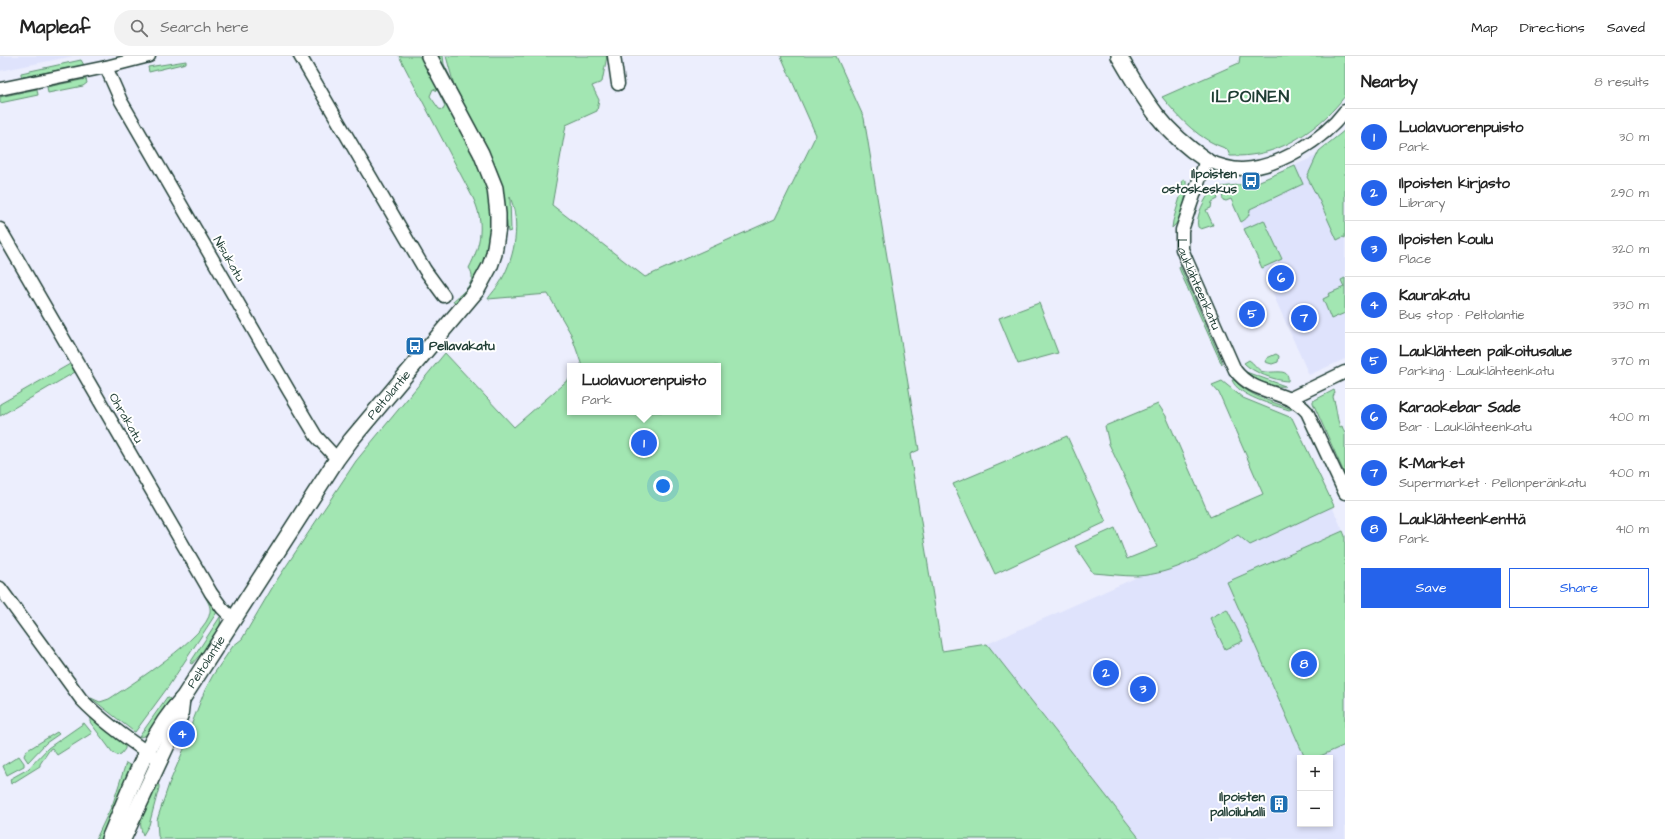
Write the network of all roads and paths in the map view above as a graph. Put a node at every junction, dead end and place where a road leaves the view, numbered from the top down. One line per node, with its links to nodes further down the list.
1 (148, 56): 6 (street)
2 (300, 56): 12 (street)
3 (429, 56): 15 (street, Peltolantie)
4 (614, 56): 7 (street)
5 (1119, 56): 10 (street)
6 (106, 67): 8 (street); 15 (street, Nisukatu)
7 (618, 84)
8 (0, 89)
9 (1345, 111): 10 (street)
10 (1206, 160): 14 (street, Lauklähteenkatu)
11 (0, 229): 18 (street, Ohrakatu)
12 (444, 296)
13 (1345, 372): 14 (street)
14 (1289, 399): 16 (street, Lauklähteenkatu)
15 (337, 459): 18 (street, Peltolantie)
16 (1345, 493)
17 (0, 588): 20 (street)
18 (233, 619): 19 (street, Peltolantie)
19 (183, 698): 20 (street, Peltolantie); 21 (street, Peltolantie)
20 (147, 752): 21 (street); 22 (street, Peltolantie)
21 (161, 761): 22 (street, Peltolantie)
22 (122, 835)

